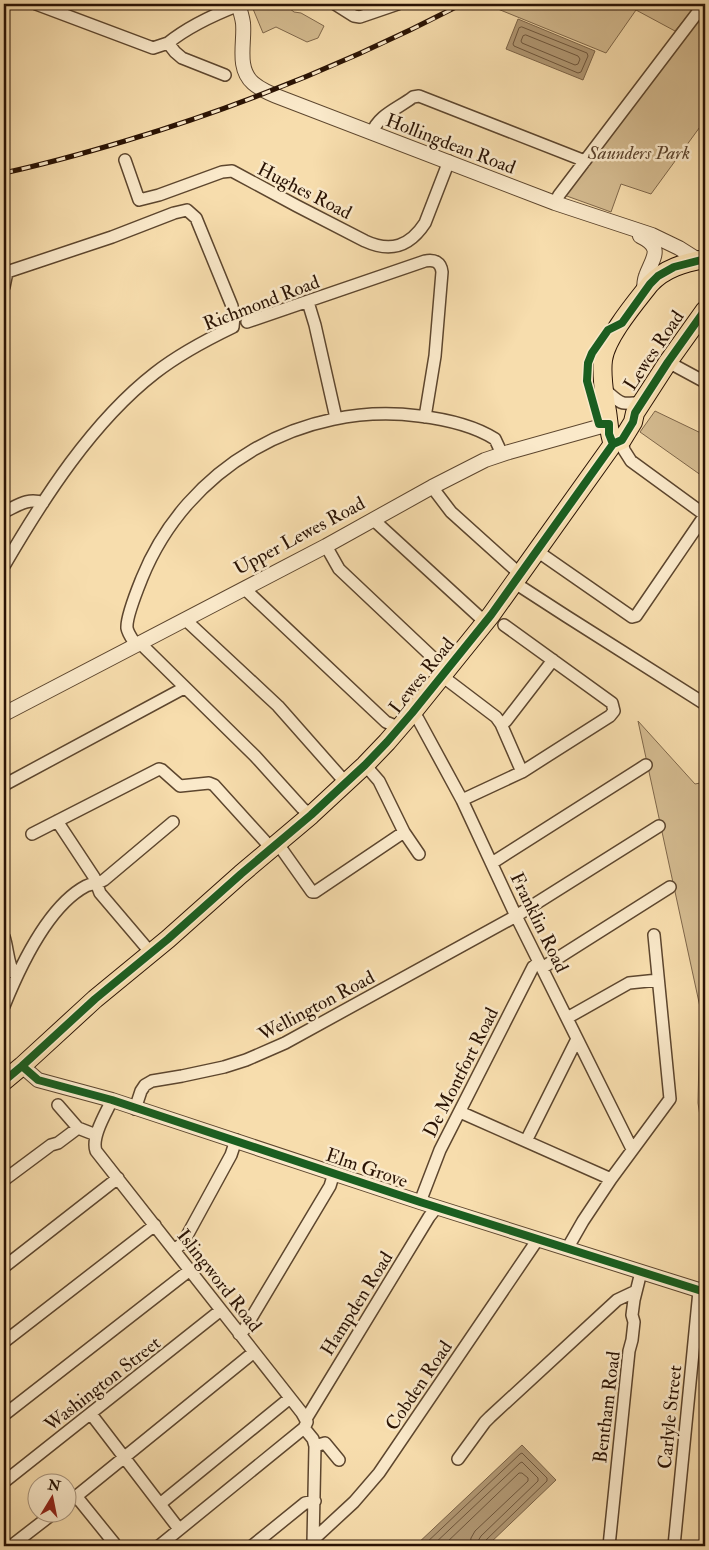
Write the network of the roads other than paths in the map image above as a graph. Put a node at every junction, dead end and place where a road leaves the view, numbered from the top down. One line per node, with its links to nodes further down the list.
1 (36, 4): 6 (street)
2 (335, 4): 3 (street)
3 (398, 4)
4 (704, 4): 11 (street)
5 (239, 5): 6 (street); 8 (street, Hollingdean Road)
6 (168, 43): 7 (street)
7 (225, 76)
8 (372, 133): 10 (street, Hollingdean Road); 11 (street)
9 (125, 160): 10 (street, Hughes Road)
10 (449, 161): 12 (street, Hollingdean Road)
11 (585, 161): 12 (street)
12 (555, 203): 13 (street, Hollingdean Road)
13 (623, 225): 14 (street, Hollingdean Road); 17 (street)
14 (703, 262): 17 (main road, Lewes Road)
15 (4, 272): 16 (street); 30 (street, Richmond Road)
16 (4, 287)
17 (644, 293): 23 (main road, Lewes Road)
18 (308, 302): 20 (street, Richmond Road); 25 (street, Richmond Road); 26 (street)
19 (705, 310): 21 (main road, Lewes Road)
20 (248, 322)
21 (668, 362): 22 (street); 24 (main road, Lewes Road)
22 (705, 382)
23 (604, 389): 24 (main road, Lewes Road); 24 (street)
24 (628, 414): 27 (main road, Lewes Road); 27 (main road, Lewes Road); 28 (street, Upper Lewes Road)
25 (425, 417): 26 (street); 28 (street)
26 (336, 418): 41 (street)
27 (618, 442): 34 (main road, Lewes Road); 34 (street)
28 (502, 454): 29 (street, Upper Lewes Road)
29 (432, 487): 32 (street, Upper Lewes Road); 36 (street)
30 (43, 503): 31 (street); 35 (street, Richmond Road)
31 (4, 512)
32 (374, 519): 33 (street, Upper Lewes Road); 39 (street)
33 (326, 546): 37 (street, Upper Lewes Road); 43 (street)
34 (537, 551): 36 (main road, Lewes Road)
35 (4, 566)
36 (518, 579): 39 (main road, Lewes Road); 45 (street)
37 (246, 587): 38 (street, Upper Lewes Road); 49 (street)
38 (187, 619): 41 (street, Upper Lewes Road); 53 (street)
39 (485, 622): 43 (main road, Lewes Road)
40 (504, 625): 42 (street)
41 (138, 643): 44 (street); 47 (street, Upper Lewes Road)
42 (553, 660): 48 (street); 52 (street)
43 (444, 673): 46 (main road, Lewes Road); 48 (street)
44 (184, 688): 54 (street); 56 (street)
45 (705, 704)
46 (412, 713): 49 (main road, Lewes Road); 55 (street, Franklin Road)
47 (4, 714)
48 (501, 724): 52 (street)
49 (400, 728): 50 (main road, Lewes Road)
50 (365, 765): 53 (main road, Lewes Road); 60 (street)
51 (646, 765): 64 (street)
52 (522, 772): 55 (street)
53 (346, 782): 56 (main road, Lewes Road)
54 (4, 785)
55 (462, 800): 64 (street, Franklin Road)
56 (311, 815): 62 (main road, Lewes Road)
57 (58, 821): 61 (street); 62 (street); 65 (street)
58 (173, 822): 65 (street)
59 (659, 826): 67 (street, Wellington Road)
60 (404, 832): 62 (street); 63 (street)
61 (32, 834)
62 (271, 844): 70 (main road, Lewes Road)
63 (419, 854)
64 (492, 863): 67 (street, Franklin Road)
65 (96, 884): 70 (street); 72 (street)
66 (670, 887): 71 (street)
67 (516, 916): 71 (street, Franklin Road); 81 (street, Wellington Road)
68 (654, 935): 73 (street)
69 (4, 937): 72 (street)
70 (151, 952): 77 (main road, Lewes Road)
71 (541, 965): 75 (street, Franklin Road); 82 (street, De Montfort Road)
72 (16, 976): 74 (street)
73 (658, 980): 75 (street); 87 (street)
74 (4, 1006)
75 (567, 1018): 76 (street, Franklin Road)
76 (577, 1039): 86 (street); 87 (street, Franklin Road)
77 (22, 1066): 78 (main road); 79 (street, Elm Grove)
78 (4, 1082)
79 (112, 1100): 81 (street, Elm Grove); 84 (street)
80 (58, 1105): 83 (street)
81 (135, 1108): 85 (street, Elm Grove)
82 (460, 1112): 86 (street); 92 (street, De Montfort Road)
83 (78, 1128): 84 (street); 91 (street)
84 (96, 1135): 89 (street, Islingword Road)
85 (236, 1140): 88 (street, Elm Grove); 97 (street)
86 (526, 1141): 90 (street)
87 (632, 1149): 90 (street)
88 (334, 1173): 92 (street, Elm Grove); 104 (street)
89 (118, 1178): 94 (street, Islingword Road); 98 (street)
90 (611, 1179): 96 (street)
91 (4, 1180)
92 (420, 1202): 93 (street, Elm Grove)
93 (437, 1207): 95 (street, Elm Grove); 110 (street, Hampden Road)
94 (155, 1225): 97 (street, Islingword Road); 105 (street)
95 (538, 1240): 96 (street, Elm Grove); 122 (street, Cobden Road)
96 (567, 1249): 100 (street, Elm Grove)
97 (174, 1250): 99 (street, Islingword Road)
98 (4, 1267)
99 (190, 1270): 103 (street, Islingword Road); 109 (street)
100 (641, 1272): 101 (street, Bentham Road); 102 (street, Elm Grove)
101 (636, 1291): 113 (street); 127 (street, Bentham Road)
102 (702, 1291): 128 (street, Carlyle Street)
103 (221, 1310): 104 (street, Islingword Road); 108 (street, Washington Street)
104 (239, 1334): 106 (street, Islingword Road)
105 (4, 1342)
106 (254, 1352): 107 (street, Islingword Road); 112 (street)
107 (290, 1398): 110 (street, Islingword Road); 118 (street)
108 (91, 1414): 112 (street); 115 (street, Washington Street)
109 (4, 1415)
110 (305, 1424): 111 (street, Islingword Road); 121 (street, Hampden Road)
111 (314, 1446): 114 (street); 117 (street, Islingword Road)
112 (123, 1457): 116 (street); 118 (street)
113 (458, 1459)
114 (339, 1460)
115 (4, 1482)
116 (78, 1494)
117 (315, 1501): 122 (street, Islingword Road); 126 (street)
118 (160, 1504): 121 (street)
119 (78, 1505): 123 (street)
120 (42, 1522): 124 (street)
121 (179, 1529): 125 (street, Hampden Road)
122 (314, 1542)
123 (114, 1543)
124 (11, 1546)
125 (159, 1546)
126 (252, 1546)
127 (608, 1546)
128 (674, 1546)

